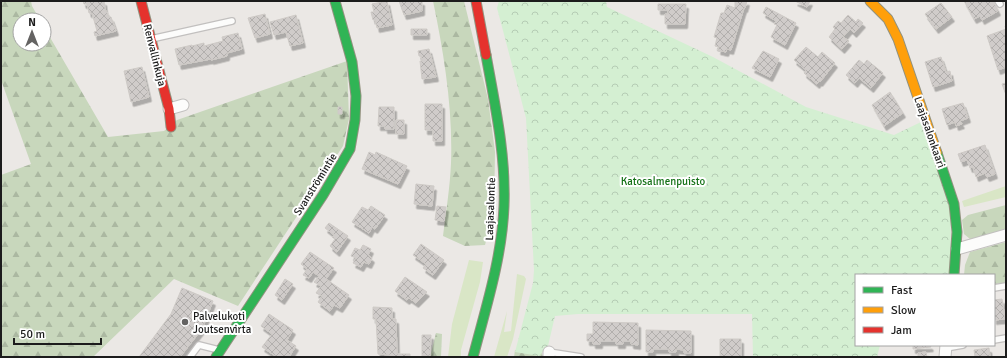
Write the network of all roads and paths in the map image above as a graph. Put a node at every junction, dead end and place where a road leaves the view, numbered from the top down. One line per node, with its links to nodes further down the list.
1 (141, 1): 7 (street, Renvallinkuja)
2 (335, 1): 21 (street, Svanströmintie)
3 (470, 1): 8 (street, Laajasalontie)
4 (476, 1): 8 (street, Laajasalontie)
5 (870, 1): 13 (street, Laajasalonkaari)
6 (232, 21): 7 (lane)
7 (151, 39): 10 (street, Renvallinkuja)
8 (486, 60): 24 (street, Laajasalontie)
9 (183, 105): 10 (street)
10 (169, 109): 11 (street, Renvallinkuja)
11 (171, 127)
12 (1006, 235): 13 (street)
13 (957, 249): 14 (street, Laajasalonkaari)
14 (954, 274)
15 (1006, 286): 16 (lane)
16 (995, 288)
17 (1006, 338): 18 (lane)
18 (995, 340)
19 (960, 346): 20 (lane)
20 (946, 350)
21 (218, 354): 23 (lane)
22 (549, 355): 25 (lane)
23 (190, 357)
24 (473, 357)
25 (581, 357)

